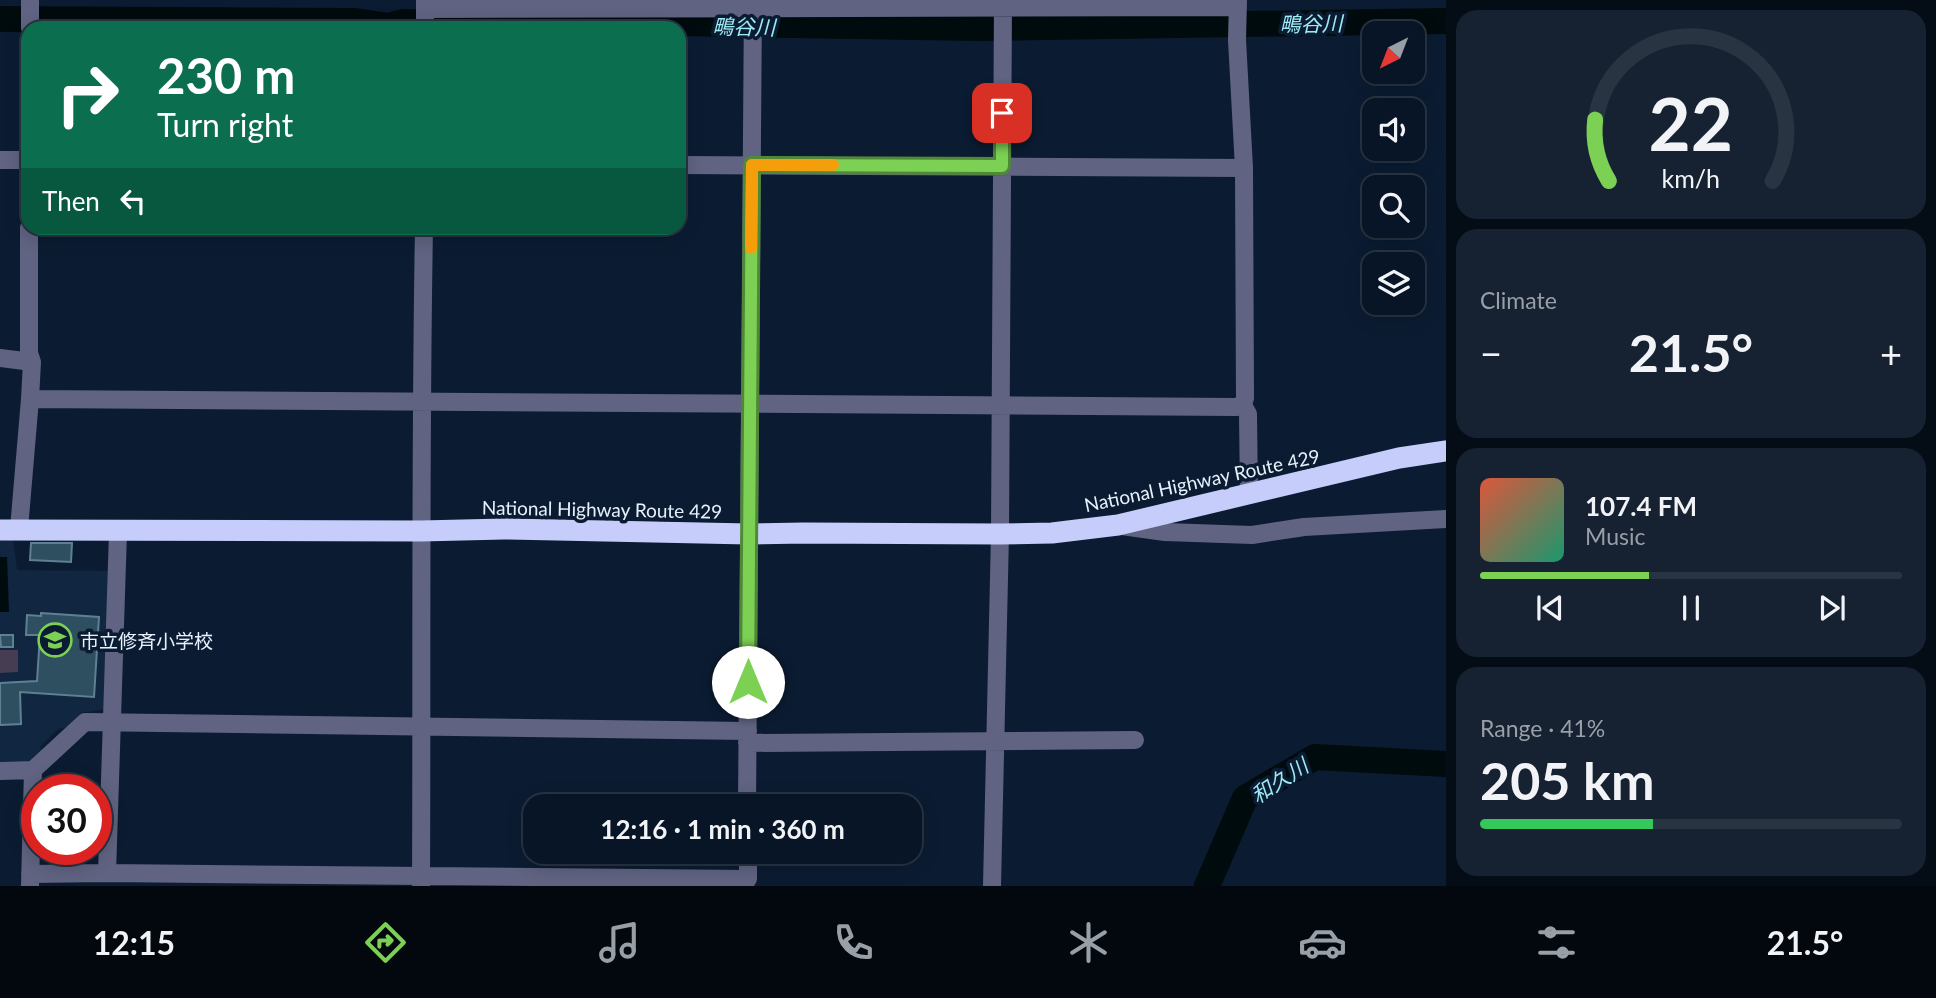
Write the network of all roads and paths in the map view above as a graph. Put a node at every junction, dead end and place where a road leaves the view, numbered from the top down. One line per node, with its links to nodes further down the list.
1 (30, 0): 6 (street)
2 (1003, 3): 3 (street); 4 (street); 11 (street)
3 (754, 4): 5 (street); 10 (street)
4 (1238, 4): 12 (street)
5 (425, 5)
6 (30, 21)
7 (0, 160): 8 (street)
8 (21, 160)
9 (686, 165): 10 (street)
10 (752, 165): 11 (street); 19 (street)
11 (1002, 166): 12 (street); 21 (street)
12 (1244, 168): 20 (street)
13 (29, 235): 16 (street)
14 (424, 235): 18 (street)
15 (0, 358): 16 (street)
16 (32, 362): 17 (street)
17 (30, 399): 18 (street); 26 (street)
18 (421, 403): 19 (street); 27 (street)
19 (750, 403): 21 (street); 29 (street)
20 (1243, 405): 21 (street); 23 (street)
21 (1000, 407): 30 (street)
22 (1446, 452): 23 (highway, National Highway Route 429)
23 (1249, 495): 25 (highway, National Highway Route 429)
24 (1446, 519): 25 (street)
25 (1118, 525): 30 (highway, National Highway Route 429)
26 (9, 530): 28 (highway, National Highway Route 429)
27 (421, 531): 28 (highway, National Highway Route 429); 29 (highway, National Highway Route 429); 32 (street)
28 (117, 532): 31 (street)
29 (749, 534): 30 (highway, National Highway Route 429); 33 (street)
30 (1000, 534): 35 (street)
31 (111, 722): 32 (street); 36 (street); 40 (street)
32 (420, 727): 33 (street); 43 (street)
33 (747, 737): 35 (street); 38 (street)
34 (1135, 740): 35 (street)
35 (994, 741): 45 (street)
36 (33, 770): 37 (street); 42 (street)
37 (0, 771)
38 (747, 794)
39 (748, 864): 43 (street)
40 (107, 873): 41 (street); 42 (street)
41 (142, 874): 43 (street); 44 (street)
42 (30, 880)
43 (421, 881)
44 (162, 886)
45 (992, 886)

